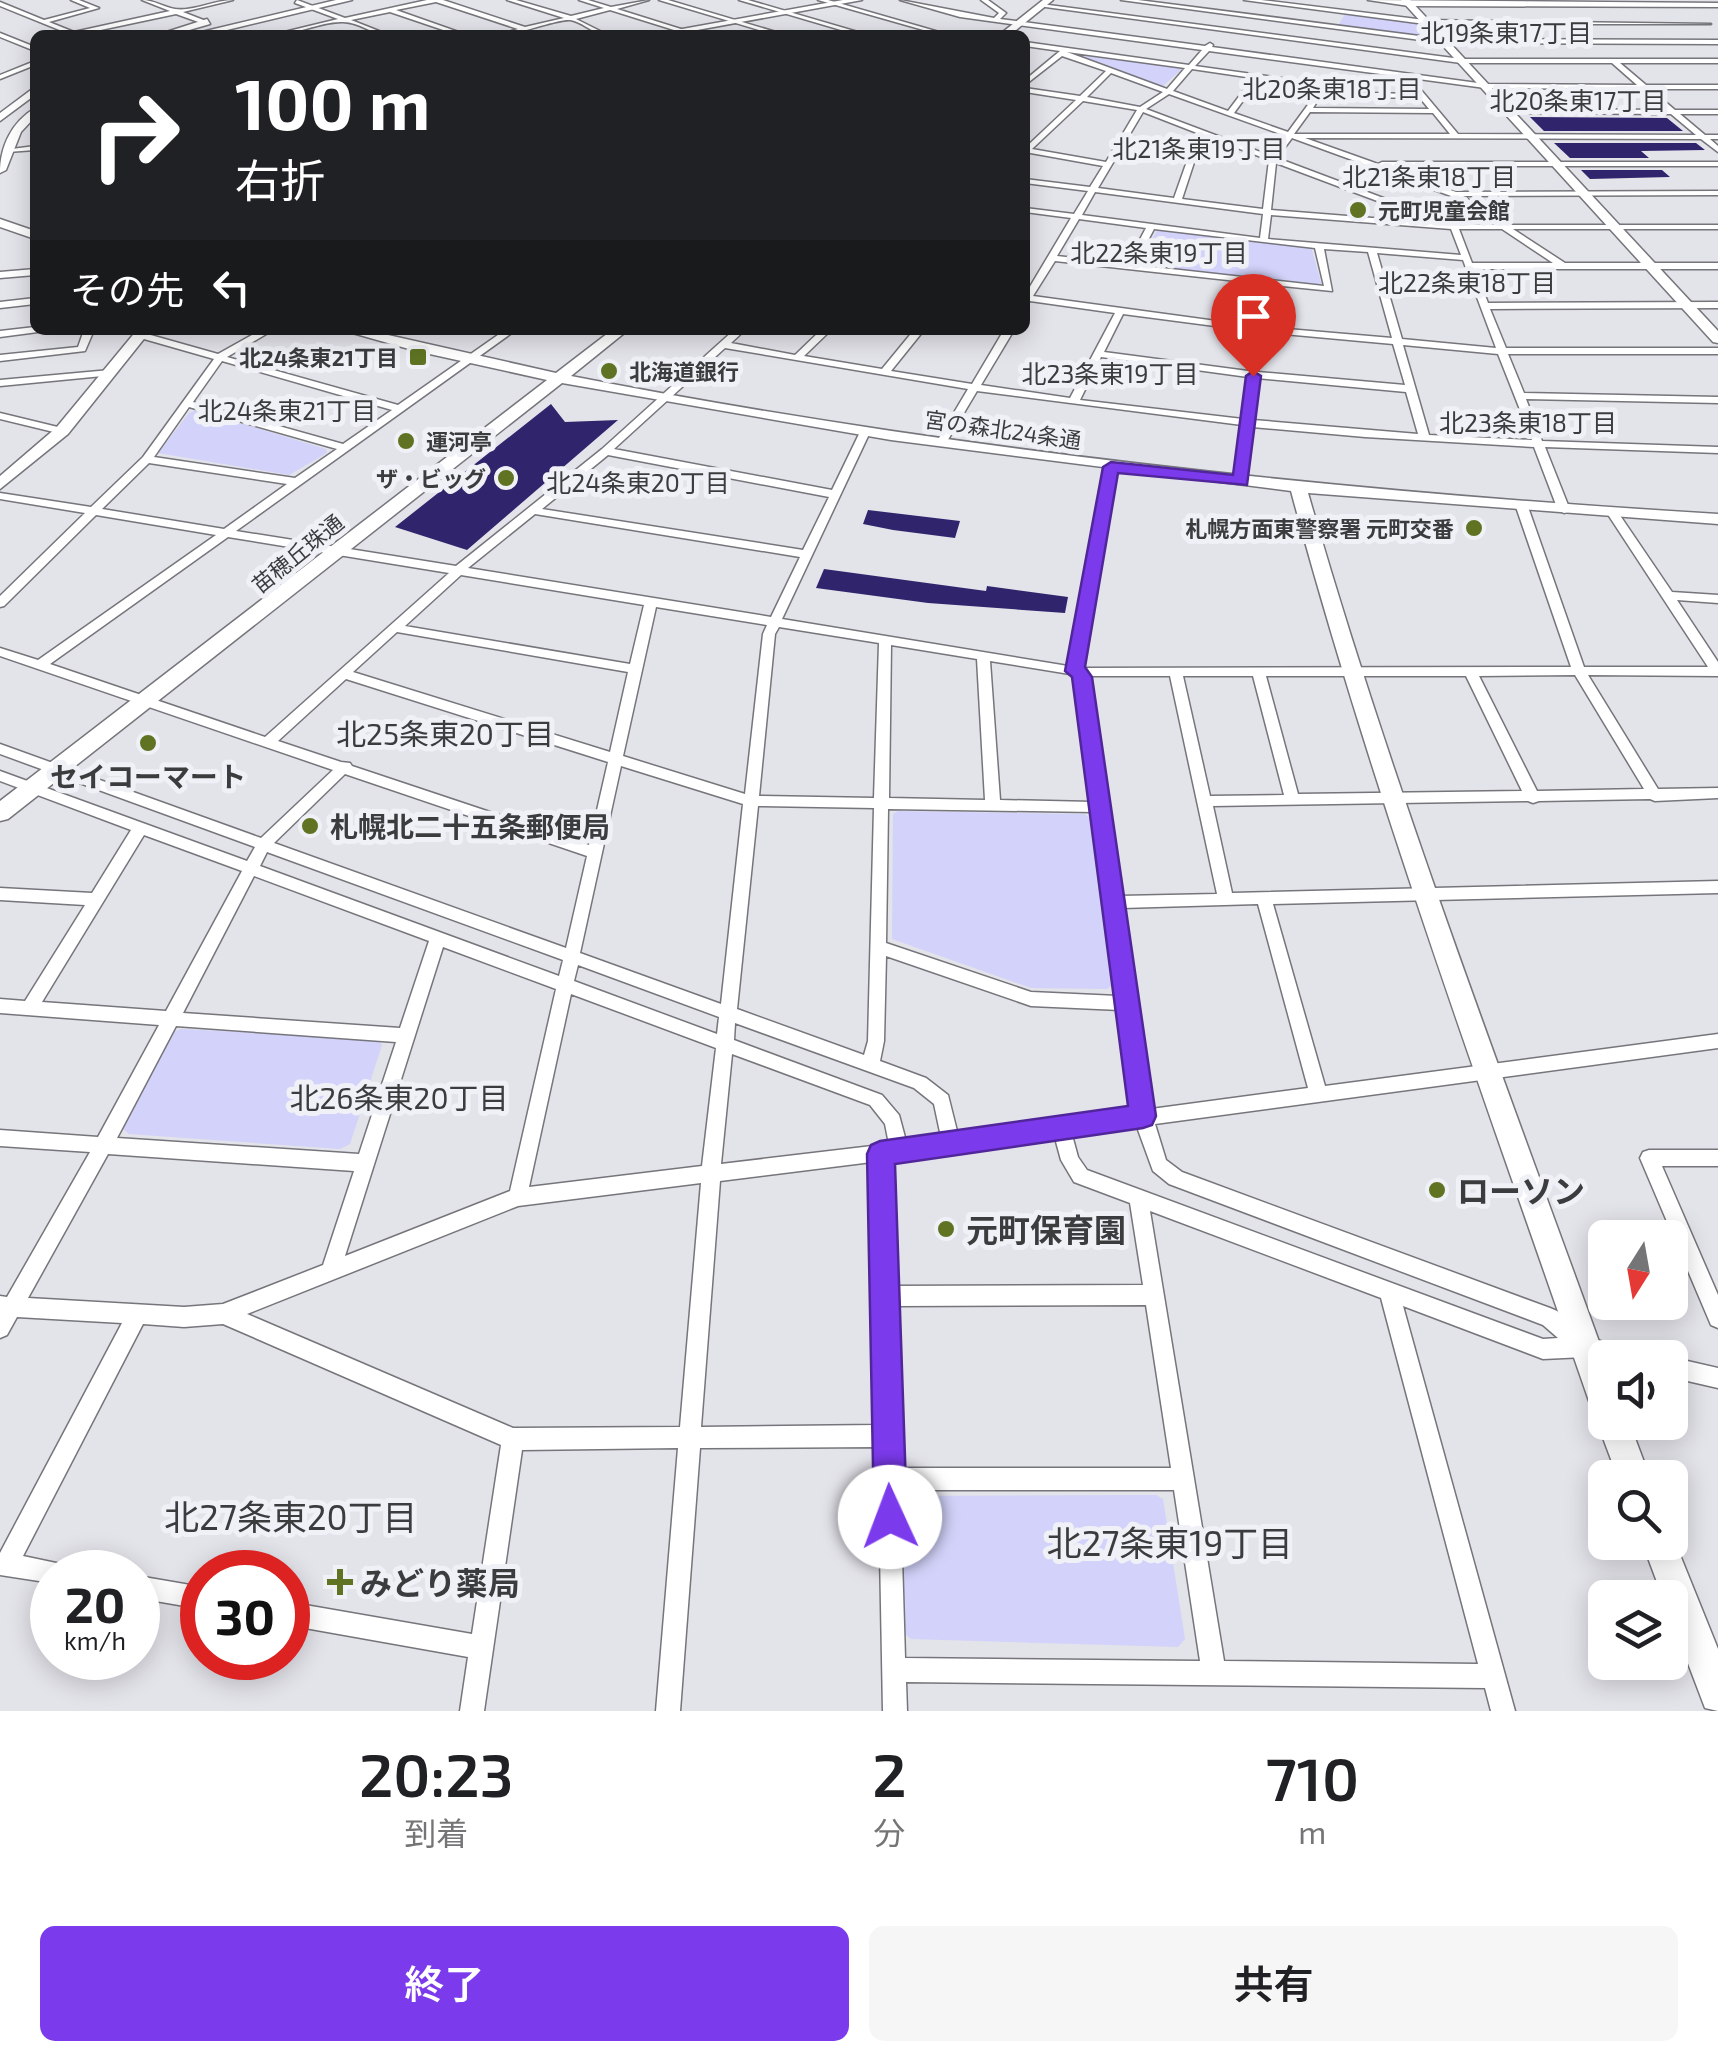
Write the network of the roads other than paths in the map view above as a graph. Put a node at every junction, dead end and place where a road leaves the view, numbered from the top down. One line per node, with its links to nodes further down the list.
1 (16, 0): 37 (street)
2 (74, 0): 37 (street)
3 (145, 0): 29 (street)
4 (230, 0): 29 (street)
5 (348, 0): 20 (street)
6 (436, 0): 28 (street); 44 (street)
7 (510, 0): 34 (street)
8 (582, 0): 27 (street)
9 (646, 0): 27 (street)
10 (662, 0): 39 (street)
11 (742, 0): 30 (street)
12 (821, 0): 24 (street)
13 (858, 0): 24 (street)
14 (903, 0): 32 (street)
15 (984, 0): 36 (street)
16 (1124, 0): 33 (street)
17 (1250, 0): 33 (street); 40 (street)
18 (1371, 0): 19 (street)
19 (1407, 2): 22 (street); 40 (street)
20 (305, 3): 35 (street); 38 (street); 48 (street)
21 (1045, 3): 31 (street); 41 (street)
22 (1546, 3): 23 (street); 42 (street)
23 (1678, 3): 25 (street); 43 (street)
24 (836, 4): 30 (street); 57 (street)
25 (1718, 5)
26 (1108, 7): 31 (street)
27 (610, 9): 34 (street); 54 (street)
28 (390, 10): 35 (street); 51 (street)
29 (176, 11): 38 (street); 46 (street)
30 (787, 13): 39 (street); 56 (street)
31 (1101, 14): 60 (street)
32 (960, 15): 36 (street); 58 (street)
33 (1239, 15): 60 (street); 61 (street)
34 (570, 18): 44 (street); 53 (street)
35 (344, 20): 49 (street); 50 (street)
36 (994, 20): 41 (street)
37 (43, 21): 45 (street)
38 (204, 22): 47 (street)
39 (737, 22): 54 (street); 55 (street)
40 (1425, 22): 42 (street); 64 (street)
41 (1019, 23): 59 (street); 73 (street)
42 (1570, 23): 43 (street); 65 (street)
43 (1708, 24): 62 (street)
44 (524, 29): 52 (street)
45 (62, 30)
46 (89, 30)
47 (178, 30)
48 (211, 30)
49 (293, 30)
50 (372, 30)
51 (449, 30)
52 (520, 30)
53 (595, 30)
54 (680, 30)
55 (765, 30)
56 (847, 30)
57 (923, 30)
58 (938, 30)
59 (1010, 30)
60 (1226, 30): 71 (street); 73 (street)
61 (1364, 31): 64 (street); 71 (street)
62 (1718, 31)
63 (2, 38): 68 (street)
64 (1443, 41): 65 (street); 75 (street)
65 (1592, 42): 66 (street); 76 (street)
66 (1718, 42)
67 (30, 43): 68 (street)
68 (22, 44): 70 (street); 72 (street)
69 (1030, 45): 74 (street)
70 (30, 47)
71 (1352, 47): 75 (street); 79 (street)
72 (11, 48)
73 (1207, 48): 79 (street); 80 (street)
74 (1063, 52): 80 (street); 81 (street); 85 (street)
75 (1461, 61): 76 (street); 87 (street)
76 (1614, 62): 77 (street); 88 (street)
77 (1718, 62)
78 (30, 65): 84 (street)
79 (1339, 66): 83 (street); 86 (street)
80 (1190, 67): 82 (street); 91 (street)
81 (1110, 71): 91 (street); 95 (street)
82 (1256, 76): 86 (street); 102 (street)
83 (1406, 76): 87 (street); 94 (street)
84 (0, 77)
85 (1030, 82)
86 (1326, 86): 97 (street)
87 (1485, 86): 88 (street); 98 (street)
88 (1646, 87): 89 (street); 100 (street)
89 (1718, 87)
90 (1030, 88): 95 (street)
91 (1168, 92): 96 (street); 102 (street)
92 (30, 94): 104 (street)
93 (1366, 95): 94 (street)
94 (1422, 96): 99 (street)
95 (1081, 98): 96 (street); 111 (street)
96 (1141, 110): 105 (street); 117 (street)
97 (1308, 110): 99 (street); 106 (street)
98 (1508, 111): 100 (street); 108 (street)
99 (1435, 112): 107 (street)
100 (1676, 112): 101 (street); 109 (street)
101 (1718, 112)
102 (1229, 114): 106 (street)
103 (30, 116): 113 (street)
104 (0, 118)
105 (1201, 132): 116 (street); 127 (street)
106 (1290, 136): 107 (street); 116 (street); 118 (street)
107 (1456, 137): 108 (street)
108 (1532, 137): 109 (street); 119 (street)
109 (1702, 137): 110 (street); 114 (street)
110 (1718, 137)
111 (1030, 146)
112 (30, 148): 113 (street)
113 (8, 150): 121 (street)
114 (1718, 150)
115 (1030, 151): 117 (street)
116 (1272, 159): 129 (street); 135 (street)
117 (1106, 164): 123 (street)
118 (1368, 164): 119 (street); 124 (street)
119 (1558, 164): 120 (street); 125 (street)
120 (1718, 164)
121 (0, 170)
122 (1030, 182): 123 (street)
123 (1090, 192): 127 (street); 130 (street)
124 (1454, 194): 125 (street); 136 (street)
125 (1585, 194): 126 (street); 132 (street)
126 (1718, 194)
127 (1177, 202): 129 (street)
128 (1030, 211): 130 (street)
129 (1266, 212): 135 (street); 138 (street)
130 (1077, 219): 134 (street); 141 (street)
131 (0, 223): 137 (street)
132 (1616, 227): 133 (street); 136 (street); 144 (street)
133 (1718, 227)
134 (1150, 228): 138 (street); 146 (street)
135 (1454, 228): 136 (street); 142 (street)
136 (1508, 228): 143 (street)
137 (30, 233)
138 (1264, 241): 139 (street)
139 (1318, 245): 140 (street); 149 (street)
140 (1372, 250): 142 (street); 173 (street)
141 (1052, 258): 146 (street); 150 (street)
142 (1468, 262): 143 (street); 154 (street)
143 (1562, 266): 144 (street)
144 (1651, 266): 145 (street); 155 (street)
145 (1718, 266)
146 (1129, 268): 149 (street)
147 (30, 272): 148 (street)
148 (0, 275)
149 (1259, 284): 158 (street)
150 (1030, 294)
151 (1030, 300): 157 (street)
152 (30, 301): 153 (street)
153 (0, 304)
154 (1486, 306): 155 (street); 175 (street)
155 (1688, 306): 156 (street); 172 (street)
156 (1718, 306)
157 (1120, 311): 158 (street); 177 (street)
158 (1258, 329): 173 (street); 184 (street)
159 (30, 331): 160 (street)
160 (0, 334)
161 (87, 335): 179 (street)
162 (140, 335): 182 (street)
163 (148, 335): 178 (street)
164 (259, 335): 178 (street)
165 (368, 335): 181 (street, 宮の森北24条通)
166 (504, 335): 181 (street)
167 (615, 335): 185 (street, 苗穂丘珠通)
168 (734, 335): 174 (street)
169 (821, 335): 180 (street)
170 (915, 335): 183 (street)
171 (1006, 335): 187 (street)
172 (1718, 339)
173 (1398, 342): 175 (street); 188 (street)
174 (722, 345): 180 (street); 190 (street)
175 (1500, 351): 176 (street); 189 (street)
176 (1718, 351)
177 (1098, 354): 184 (street); 192 (street)
178 (220, 357): 193 (street); 194 (street)
179 (0, 358)
180 (797, 358): 183 (street)
181 (466, 361): 185 (street, 宮の森北24条通); 194 (street)
182 (110, 372): 186 (street); 197 (street)
183 (884, 373): 187 (street)
184 (1253, 376): 188 (street); 196 (street)
185 (556, 380): 190 (street, 宮の森北24条通); 220 (street, 苗穂丘珠通)
186 (0, 383)
187 (975, 389): 192 (street); 200 (street)
188 (1411, 389): 199 (street)
189 (1518, 396): 191 (street); 201 (street)
190 (661, 398): 198 (street, 宮の森北24条通); 204 (street)
191 (1718, 400)
192 (1074, 401): 196 (street)
193 (188, 404): 202 (street); 205 (street)
194 (400, 409): 202 (street)
195 (0, 416): 197 (street)
196 (1248, 423): 199 (street); 207 (street)
197 (62, 431): 209 (street)
198 (865, 432): 200 (street, 宮の森北24条通); 211 (street)
199 (1424, 437): 201 (street)
200 (942, 444): 206 (street, 宮の森北24条通)
201 (1539, 446): 203 (street); 215 (street)
202 (345, 448): 208 (street)
203 (1718, 450)
204 (606, 451): 211 (street); 216 (street)
205 (147, 459): 208 (street); 214 (street)
206 (1111, 467): 207 (street, 宮の森北24条通); 237 (street)
207 (1241, 481): 210 (street, 宮の森北24条通)
208 (298, 482): 219 (street)
209 (0, 484)
210 (1298, 487): 213 (street, 宮の森北24条通); 235 (street)
211 (833, 494): 221 (street)
212 (0, 496): 214 (street)
213 (1522, 507): 215 (street, 宮の森北24条通); 240 (street)
214 (92, 510): 219 (street); 226 (street)
215 (1564, 510): 217 (street, 宮の森北24条通)
216 (534, 511): 221 (street); 222 (street)
217 (1613, 513): 218 (street, 宮の森北24条通); 223 (street)
218 (1718, 519)
219 (223, 532): 220 (street); 232 (street)
220 (336, 550): 222 (street); 242 (street, 苗穂丘珠通)
221 (805, 554): 227 (street)
222 (459, 570): 225 (street); 228 (street)
223 (1670, 596): 224 (street); 236 (street)
224 (1718, 598)
225 (650, 600): 227 (street); 233 (street)
226 (0, 603)
227 (774, 620): 229 (street); 255 (street)
228 (396, 628): 233 (street); 241 (street)
229 (885, 638): 231 (street); 257 (street)
230 (0, 652): 232 (street)
231 (983, 654): 237 (street); 258 (street)
232 (40, 665): 242 (street)
233 (635, 669): 245 (street)
234 (1258, 670): 235 (street); 238 (street); 253 (street)
235 (1353, 670): 239 (street); 254 (street)
236 (1718, 671): 240 (street)
237 (1078, 672): 238 (street); 259 (street)
238 (1176, 672): 256 (street)
239 (1470, 672): 240 (street); 252 (street)
240 (1579, 672): 251 (street)
241 (345, 674): 243 (street); 245 (street)
242 (147, 699): 243 (street); 247 (street, 苗穂丘珠通)
243 (270, 740): 246 (street)
244 (0, 749): 247 (street)
245 (616, 759): 255 (street); 263 (street)
246 (345, 766): 262 (street); 263 (street)
247 (57, 768): 249 (street, 苗穂丘珠通); 262 (street)
248 (0, 776): 249 (street)
249 (32, 788): 260 (street, 苗穂丘珠通); 261 (street)
250 (1718, 794): 251 (street)
251 (1655, 796): 252 (street)
252 (1533, 798): 254 (street)
253 (1292, 800): 254 (street); 256 (street)
254 (1396, 800): 267 (street)
255 (749, 801): 257 (street); 279 (street)
256 (1205, 801): 269 (street)
257 (880, 804): 258 (street); 273 (street)
258 (994, 806): 259 (street)
259 (1102, 807): 271 (street)
260 (0, 812)
261 (140, 827): 264 (street); 270 (street)
262 (264, 844): 264 (street); 274 (street)
263 (595, 853): 274 (street)
264 (251, 868): 272 (street); 280 (street)
265 (1718, 887): 267 (street)
266 (0, 894): 270 (street)
267 (1426, 894): 268 (street); 285 (street)
268 (1264, 898): 269 (street); 286 (street)
269 (1226, 899): 271 (street)
270 (93, 900): 278 (street)
271 (1115, 902): 276 (street)
272 (438, 938): 275 (street); 281 (street)
273 (878, 948): 276 (street); 284 (street)
274 (570, 956): 275 (street); 279 (street)
275 (566, 987): 283 (street); 296 (street)
276 (1126, 1004): 287 (street)
277 (0, 1006): 278 (street)
278 (30, 1008): 280 (street)
279 (729, 1014): 283 (street); 284 (street)
280 (172, 1017): 281 (street); 290 (street)
281 (406, 1036): 294 (street)
282 (1718, 1041): 285 (street)
283 (726, 1046): 292 (street); 295 (street)
284 (870, 1066): 291 (street)
285 (1489, 1073): 286 (street); 307 (street)
286 (1318, 1094): 287 (street)
287 (1143, 1116): 288 (street); 307 (street)
288 (1060, 1129): 291 (street); 297 (street)
289 (0, 1138): 290 (street)
290 (104, 1144): 294 (street); 302 (street)
291 (950, 1144): 292 (street)
292 (890, 1152): 295 (street); 301 (street)
293 (1718, 1158): 305 (street)
294 (364, 1164): 298 (street)
295 (711, 1172): 296 (street); 312 (street)
296 (518, 1197): 298 (street)
297 (1139, 1198): 299 (street); 300 (street)
298 (330, 1271): 304 (street)
299 (1389, 1292): 307 (street); 324 (street)
300 (1156, 1295): 301 (street); 316 (street)
301 (885, 1296): 313 (street)
302 (6, 1306): 303 (street); 306 (street)
303 (138, 1314): 304 (street); 318 (street)
304 (223, 1314): 314 (street)
305 (1718, 1318)
306 (0, 1328)
307 (1585, 1347): 308 (street); 309 (street)
308 (1588, 1348)
309 (1588, 1355)
310 (1688, 1371): 311 (street)
311 (1718, 1378)
312 (689, 1436): 313 (street); 314 (street); 327 (street)
313 (887, 1436): 315 (street)
314 (513, 1439): 321 (street)
315 (889, 1479): 316 (street); 322 (street)
316 (1184, 1479): 323 (street)
317 (1666, 1560): 325 (street)
318 (3, 1564): 319 (street)
319 (30, 1568)
320 (310, 1617): 321 (street)
321 (483, 1648): 326 (street)
322 (895, 1670): 323 (street); 328 (street)
323 (1214, 1674): 324 (street)
324 (1494, 1676): 329 (street)
325 (1718, 1696)
326 (472, 1711)
327 (668, 1711)
328 (895, 1711)
329 (1503, 1711)

